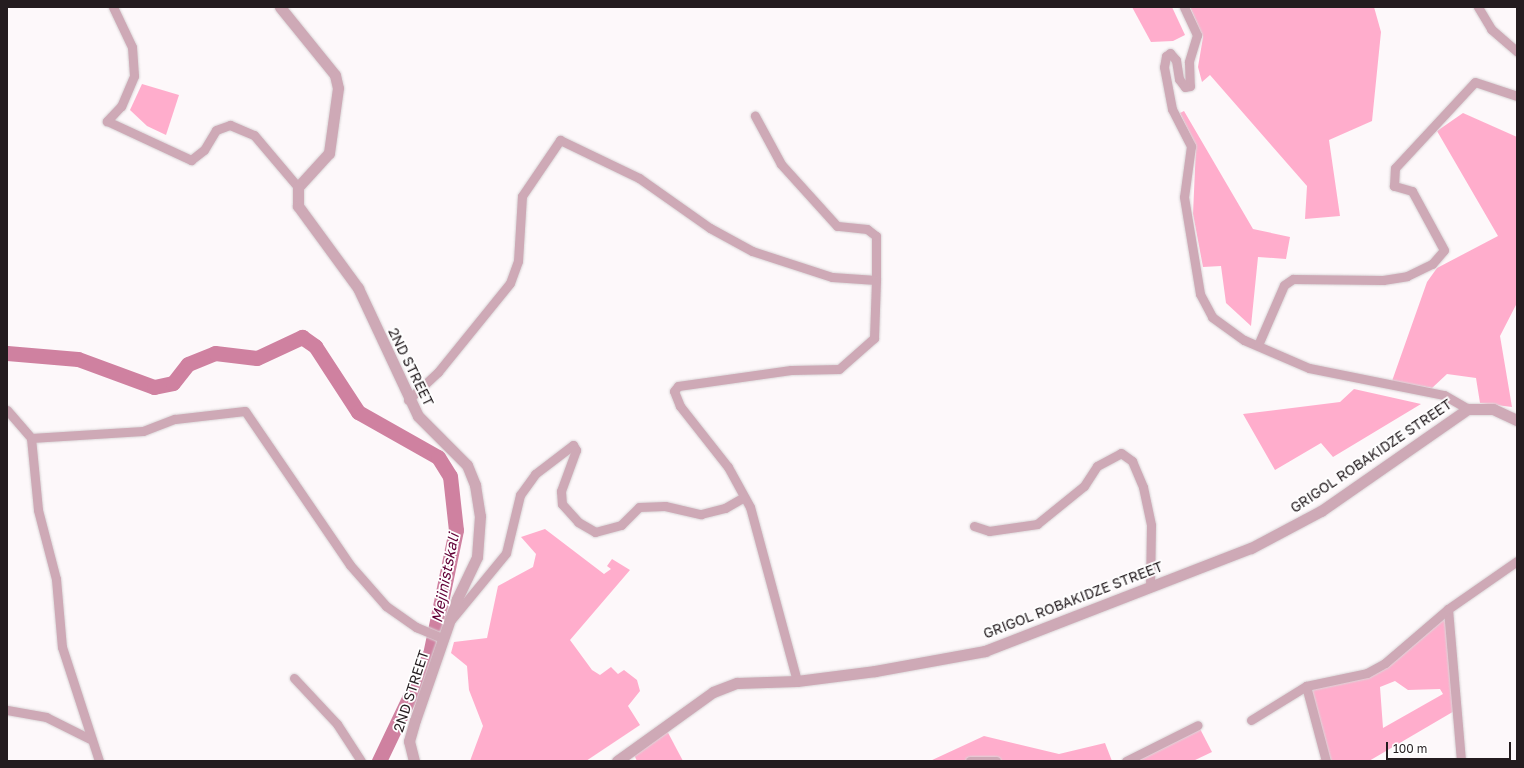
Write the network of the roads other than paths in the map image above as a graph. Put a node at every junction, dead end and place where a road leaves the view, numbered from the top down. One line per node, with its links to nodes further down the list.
1 (113, 7): 8 (street)
2 (280, 7): 8 (street)
3 (1184, 7): 10 (street)
4 (1478, 7): 5 (street)
5 (1517, 52)
6 (1517, 96): 10 (street)
7 (755, 116): 9 (street)
8 (298, 187): 11 (street, 2ND STREET)
9 (876, 280): 11 (street); 16 (street)
10 (1258, 345): 12 (street)
11 (408, 400): 21 (street, 2ND STREET)
12 (1468, 409): 14 (street, GRIGOL ROBAKIDZE STREET); 19 (street, GRIGOL ROBAKIDZE STREET)
13 (7, 410): 15 (street)
14 (1517, 420)
15 (32, 438): 22 (street); 29 (street)
16 (744, 497): 21 (street); 24 (street)
17 (974, 526): 19 (street)
18 (1517, 561): 20 (street)
19 (1150, 586): 24 (street, GRIGOL ROBAKIDZE STREET)
20 (1448, 609): 25 (street); 38 (street)
21 (449, 623): 22 (street, 2ND STREET)
22 (441, 637): 32 (street, 2ND STREET)
23 (294, 678): 31 (street)
24 (797, 681): 33 (street, GRIGOL ROBAKIDZE STREET)
25 (1306, 686): 27 (street); 37 (street)
26 (7, 710): 29 (street)
27 (1250, 720)
28 (1198, 725): 36 (street)
29 (92, 740): 30 (street)
30 (99, 761)
31 (361, 761)
32 (414, 761)
33 (617, 761)
34 (970, 761): 35 (street)
35 (996, 761)
36 (1126, 761)
37 (1326, 761)
38 (1461, 761)

